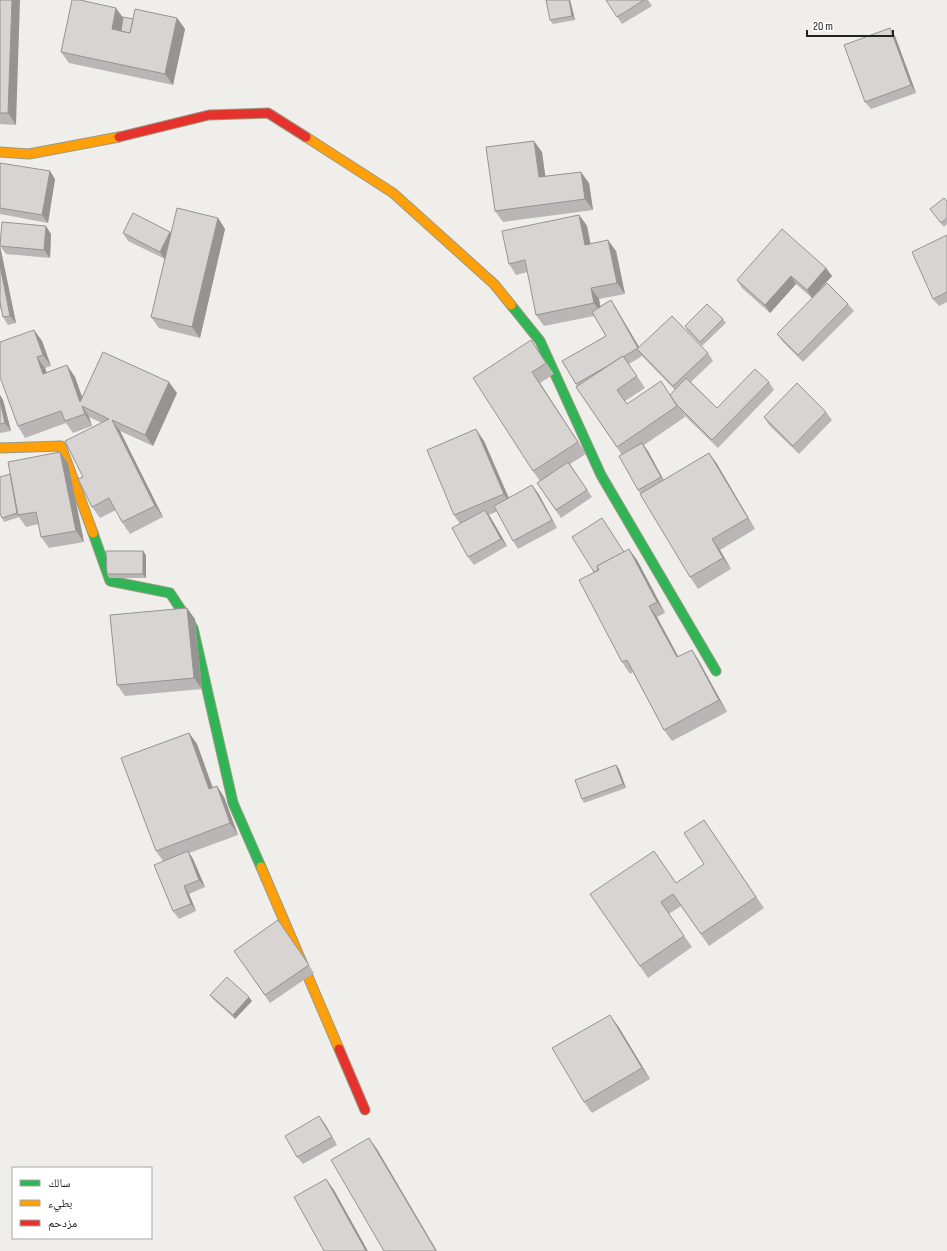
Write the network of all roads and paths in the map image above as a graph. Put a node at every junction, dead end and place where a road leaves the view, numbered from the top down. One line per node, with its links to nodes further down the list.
1 (0, 152): 3 (street)
2 (0, 448): 4 (street)
3 (716, 671)
4 (365, 1110)

